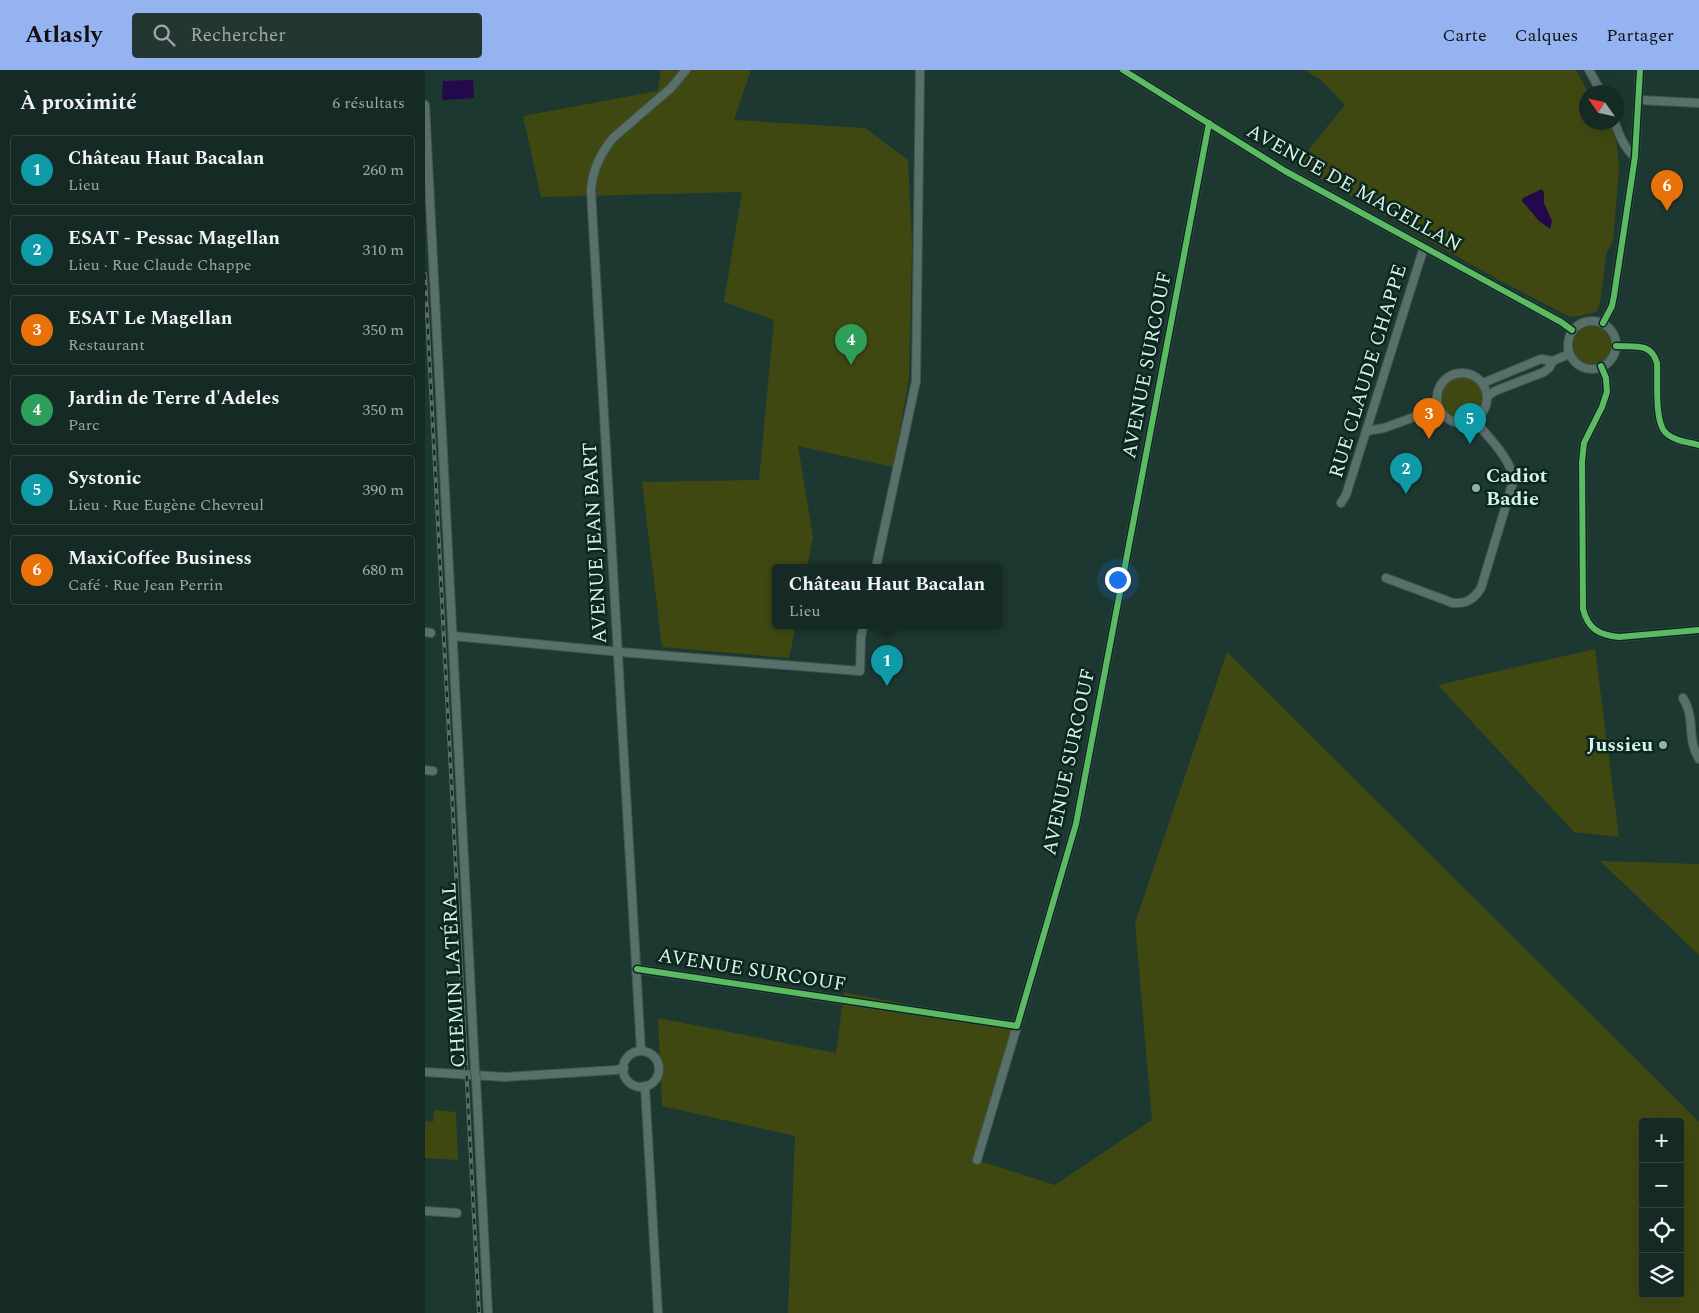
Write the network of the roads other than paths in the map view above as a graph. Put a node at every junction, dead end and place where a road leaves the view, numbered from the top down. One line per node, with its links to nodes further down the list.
1 (686, 70): 32 (street, AVENUE JEAN BART)
2 (920, 70): 27 (street)
3 (1123, 70): 10 (street, AVENUE DE MAGELLAN)
4 (1589, 70): 6 (street)
5 (1640, 70): 7 (street)
6 (1597, 85)
7 (1639, 100): 8 (street); 12 (street)
8 (1699, 103)
9 (425, 105): 31 (street, CHEMIN LATÉRAL)
10 (1209, 124): 13 (street, AVENUE DE MAGELLAN); 36 (street, AVENUE SURCOUF)
11 (1618, 130): 12 (street)
12 (1635, 157): 14 (street)
13 (1424, 247): 15 (street, AVENUE DE MAGELLAN); 24 (street, RUE CLAUDE CHAPPE)
14 (1603, 323): 15 (street); 16 (street)
15 (1573, 330): 17 (street)
16 (1616, 346): 19 (street); 25 (street)
17 (1569, 354): 18 (street); 19 (street)
18 (1553, 360): 20 (street); 21 (street)
19 (1601, 366): 30 (street)
20 (1483, 383): 21 (street); 22 (street)
21 (1488, 396): 23 (street)
22 (1439, 408): 23 (street); 24 (street)
23 (1474, 420): 28 (street)
24 (1367, 431): 26 (street, RUE CLAUDE CHAPPE)
25 (1699, 445)
26 (1341, 503)
27 (877, 564)
28 (1386, 578)
29 (863, 629): 32 (street)
30 (1699, 630)
31 (453, 636): 32 (street); 44 (street, CHEMIN LATÉRAL)
32 (618, 652): 35 (street, AVENUE JEAN BART)
33 (1683, 698): 34 (street)
34 (1699, 759)
35 (637, 969): 36 (street, AVENUE SURCOUF); 37 (street, AVENUE JEAN BART)
36 (1017, 1026): 41 (street)
37 (641, 1051): 38 (street); 40 (street)
38 (624, 1068): 39 (street); 40 (street)
39 (425, 1072)
40 (645, 1086): 45 (street)
41 (977, 1160)
42 (425, 1211): 43 (street)
43 (457, 1213)
44 (487, 1313)
45 (658, 1313)

